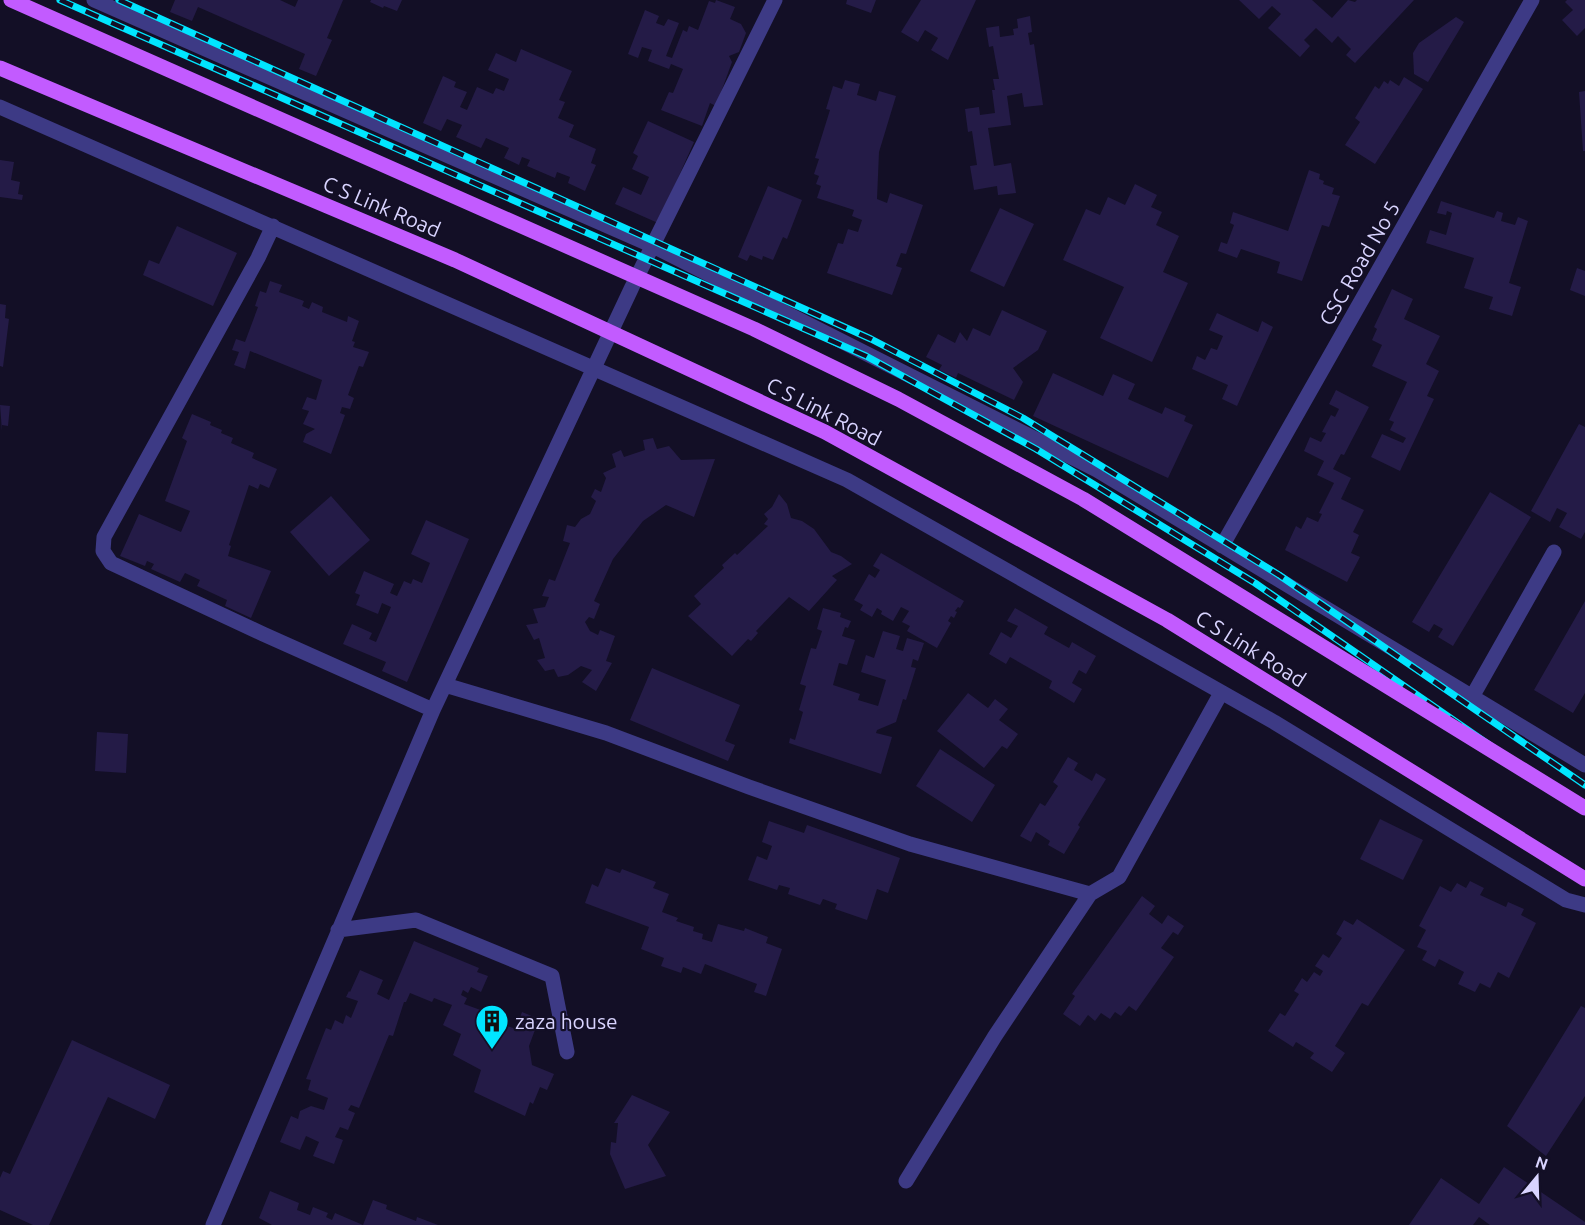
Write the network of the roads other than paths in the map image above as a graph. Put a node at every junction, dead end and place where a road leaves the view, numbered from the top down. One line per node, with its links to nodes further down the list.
1 (11, 0): 17 (main road, C S Link Road, bridge)
2 (94, 0): 8 (street)
3 (775, 0): 8 (street)
4 (1532, 0): 10 (street, CSC Road No 5)
5 (0, 68): 18 (main road, C S Link Road, bridge)
6 (0, 107): 7 (street)
7 (273, 226): 9 (street); 15 (street)
8 (653, 246): 9 (street); 10 (street)
9 (594, 368): 12 (street); 13 (street)
10 (1222, 546): 14 (street)
11 (1554, 552): 14 (street)
12 (445, 686): 15 (street); 19 (street)
13 (1221, 693): 19 (street); 20 (street)
14 (1472, 697): 16 (street)
15 (433, 710): 21 (street)
16 (1585, 765)
17 (1585, 808)
18 (1585, 879)
19 (1090, 894): 23 (street)
20 (1585, 905)
21 (338, 930): 22 (street); 24 (street)
22 (567, 1052)
23 (906, 1181)
24 (213, 1225)

